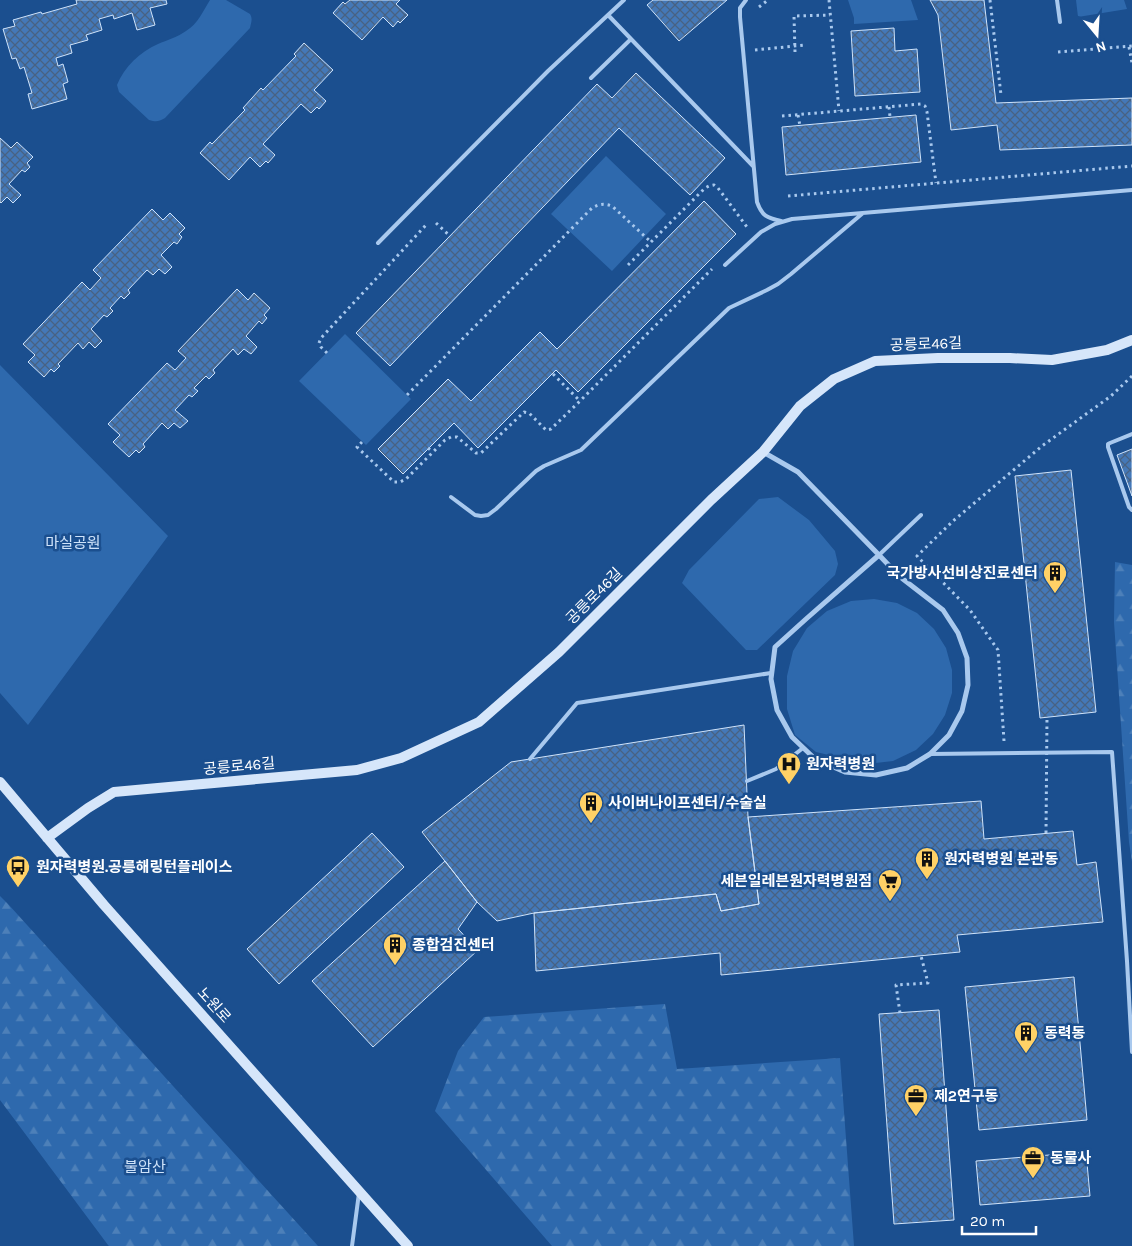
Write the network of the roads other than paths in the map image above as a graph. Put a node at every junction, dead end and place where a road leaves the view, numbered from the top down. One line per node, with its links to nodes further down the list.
1 (624, 0): 4 (lane)
2 (746, 0): 8 (lane)
3 (1056, 0): 5 (lane)
4 (608, 15): 6 (lane); 12 (lane)
5 (1060, 22)
6 (631, 39): 7 (lane); 8 (lane)
7 (591, 78)
8 (753, 166): 11 (lane)
9 (1132, 190): 10 (lane)
10 (863, 213): 11 (lane); 17 (lane)
11 (783, 222): 13 (lane)
12 (378, 243)
13 (725, 265)
14 (1132, 340): 16 (street, 공릉로46길)
15 (1132, 434): 18 (lane)
16 (763, 452): 20 (street); 27 (street, 공릉로46길)
17 (451, 497)
18 (1132, 510)
19 (921, 515): 20 (lane)
20 (879, 555): 21 (street); 23 (street)
21 (772, 673): 22 (street); 24 (lane)
22 (803, 748): 23 (street); 25 (lane)
23 (930, 754): 28 (lane)
24 (530, 759)
25 (747, 781)
26 (0, 782): 27 (street, 노원로)
27 (47, 838): 29 (street, 노원로)
28 (1132, 1052)
29 (360, 1191): 30 (lane); 31 (street, 노원로)
30 (352, 1246)
31 (408, 1246)

